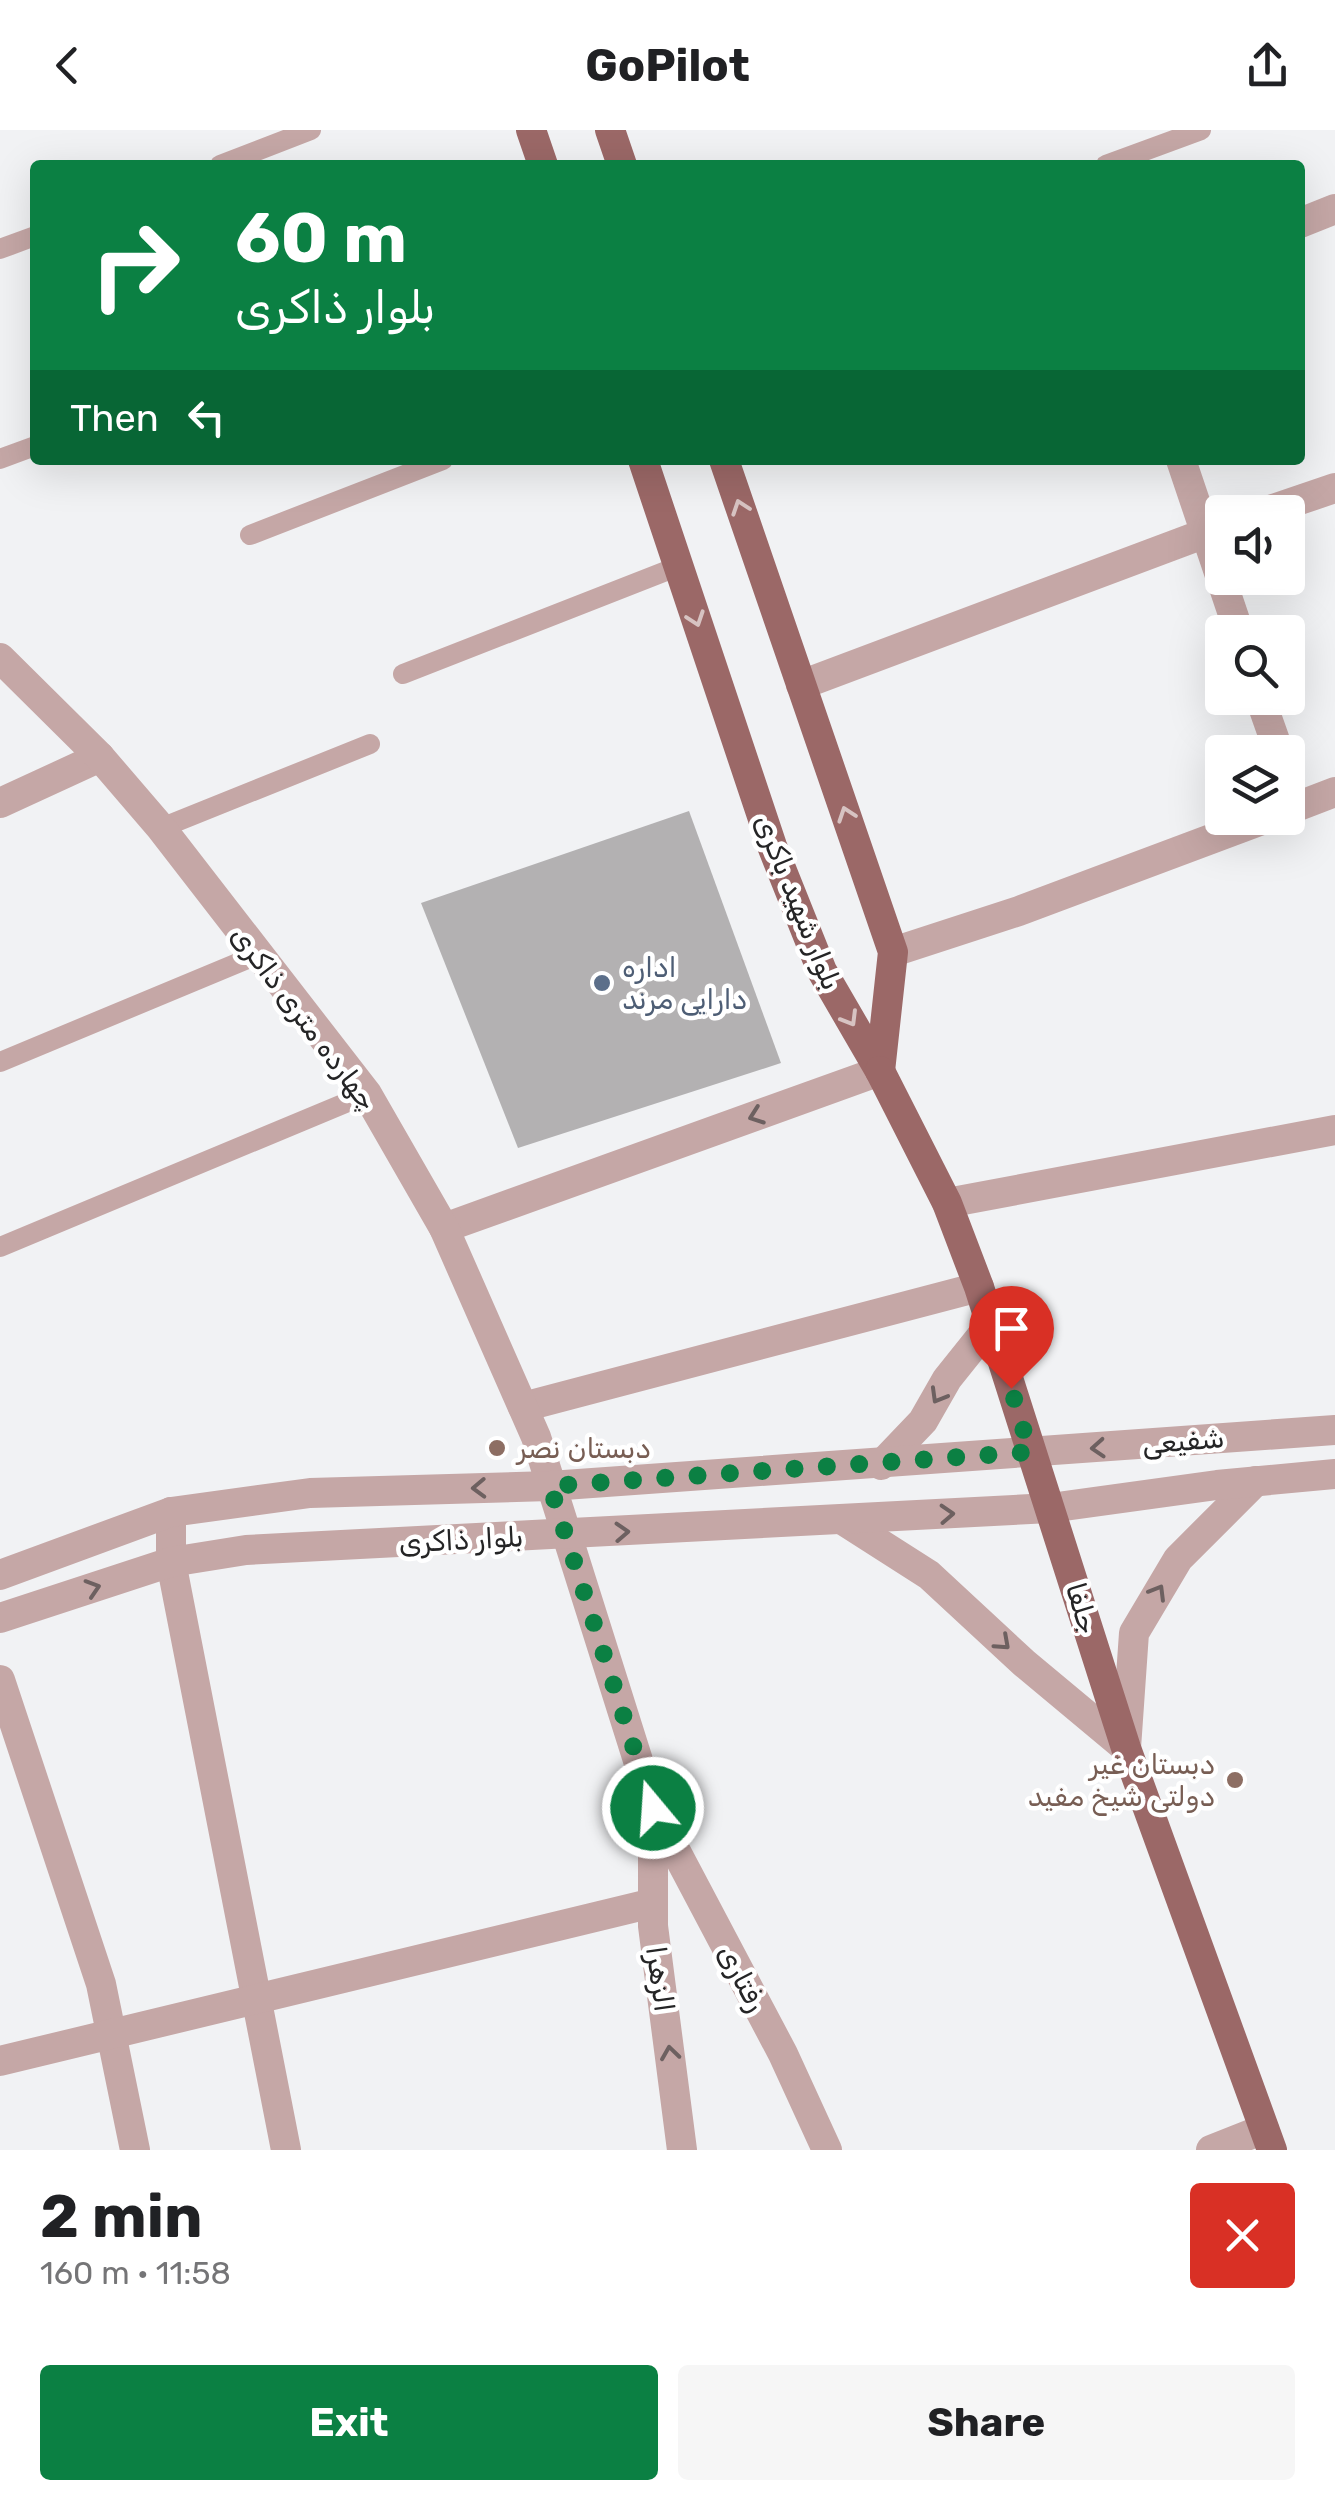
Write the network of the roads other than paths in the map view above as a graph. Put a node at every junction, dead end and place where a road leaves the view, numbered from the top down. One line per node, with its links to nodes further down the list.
1 (311, 130): 5 (lane)
2 (532, 130): 6 (main road)
3 (610, 130): 7 (main road)
4 (1201, 130): 8 (lane)
5 (233, 160)
6 (542, 160)
7 (620, 160)
8 (1120, 160)
9 (1335, 209): 10 (street)
10 (1305, 221)
11 (30, 238): 12 (lane)
12 (0, 249)
13 (30, 448): 14 (lane)
14 (0, 459)
15 (429, 465): 23 (lane)
16 (645, 465): 24 (main road, بلوار شهید باکری)
17 (726, 465): 27 (main road, بلوار شهید باکری, one-way to 17)
18 (1183, 465): 21 (street)
19 (1335, 488): 20 (street)
20 (1305, 498)
21 (1205, 511)
22 (1205, 533): 27 (street)
23 (250, 535)
24 (679, 566): 26 (lane); 38 (main road, بلوار شهید باکری, one-way to 38)
25 (0, 658): 29 (street, چهارده متری ذاکری)
26 (403, 674)
27 (801, 685): 35 (main road, بلوار شهید باکری, one-way to 27)
28 (370, 744): 33 (lane)
29 (100, 757): 32 (street); 33 (street, چهارده متری ذاکری)
30 (1335, 792): 31 (street)
31 (1305, 796)
32 (0, 803)
33 (161, 828): 36 (street, چهارده متری ذاکری)
34 (1222, 835): 35 (street)
35 (893, 952): 38 (main road, بلوار شهید باکری)
36 (257, 955): 37 (lane); 39 (street, چهارده متری ذاکری)
37 (0, 1062)
38 (880, 1071): 41 (main road, جلفا); 42 (street, one-way to 42)
39 (367, 1094): 42 (street, چهارده متری ذاکری); 43 (lane)
40 (1335, 1130): 41 (street)
41 (947, 1204): 44 (main road, جلفا)
42 (444, 1228): 46 (street, چهارده متری ذاکری)
43 (0, 1247)
44 (979, 1287): 45 (main road, جلفا); 46 (street)
45 (991, 1324): 48 (main road, جلفا); 49 (street, one-way to 49)
46 (522, 1407): 52 (street, چهارده متری ذاکری)
47 (1335, 1430): 48 (street, شفیعی, one-way to 48)
48 (1030, 1452): 49 (street, بلوار ذاکری); 53 (main road, جلفا)
49 (881, 1465): 52 (street, بلوار ذاکری)
50 (1335, 1474): 51 (street, شفیعی)
51 (1256, 1481): 53 (street, شفیعی); 61 (street, one-way to 51)
52 (550, 1486): 54 (street, بلوار ذاکری, one-way to 54); 56 (street, چهارده متری ذاکری)
53 (1050, 1508): 55 (street, بلوار ذاکری, one-way to 53); 61 (main road, جلفا)
54 (171, 1512): 57 (street); 58 (street, بلوار ذاکری)
55 (843, 1520): 56 (street, بلوار ذاکری, one-way to 55); 61 (street, one-way to 61)
56 (565, 1535): 57 (street, بلوار ذاکری); 62 (street, چهارده متری ذاکری)
57 (171, 1562): 59 (street, بلوار ذاکری, one-way to 57); 64 (street)
58 (0, 1575)
59 (0, 1618)
60 (0, 1680): 65 (street)
61 (1126, 1748): 67 (main road, جلفا)
62 (653, 1808): 63 (street, الزهرا); 71 (street, رفتاری)
63 (653, 1902): 64 (street); 70 (street, الزهرا, one-way to 63)
64 (257, 2001): 65 (street); 69 (street)
65 (110, 2032): 66 (street); 68 (street)
66 (0, 2061)
67 (1268, 2139): 72 (street)
68 (135, 2150)
69 (286, 2150)
70 (682, 2150)
71 (826, 2150)
72 (1211, 2150)

